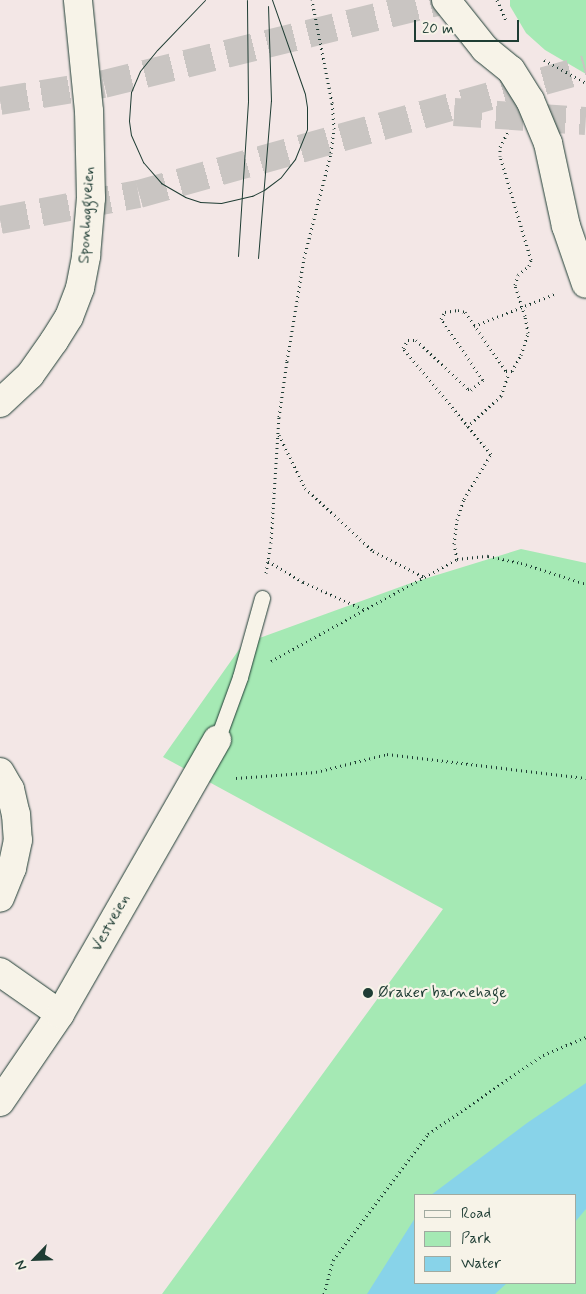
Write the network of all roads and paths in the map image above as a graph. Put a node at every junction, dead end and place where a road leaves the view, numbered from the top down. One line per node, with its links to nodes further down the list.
1 (78, 0): 11 (street, Sponhoggveien)
2 (312, 0): 13 (path)
3 (446, 0): 6 (street)
4 (538, 56): 5 (path)
5 (586, 83)
6 (530, 100): 7 (street); 8 (path)
7 (575, 287): 8 (path)
8 (522, 307): 9 (path); 10 (path)
9 (474, 326): 10 (path); 12 (path)
10 (509, 373): 12 (path)
11 (0, 403)
12 (467, 427): 14 (path)
13 (278, 433): 15 (path); 16 (path)
14 (457, 559): 16 (path); 17 (path)
15 (268, 561): 18 (path); 19 (path)
16 (424, 577): 19 (path)
17 (586, 584)
18 (262, 598): 20 (lane)
19 (365, 610): 20 (path)
20 (240, 678): 21 (lane)
21 (217, 740): 27 (street, Vestveien)
22 (0, 772): 25 (street)
23 (236, 778): 24 (path)
24 (586, 778)
25 (0, 898)
26 (0, 972): 27 (street)
27 (60, 1014): 29 (street, Vestveien)
28 (586, 1038): 30 (path)
29 (0, 1102)
30 (324, 1294)

